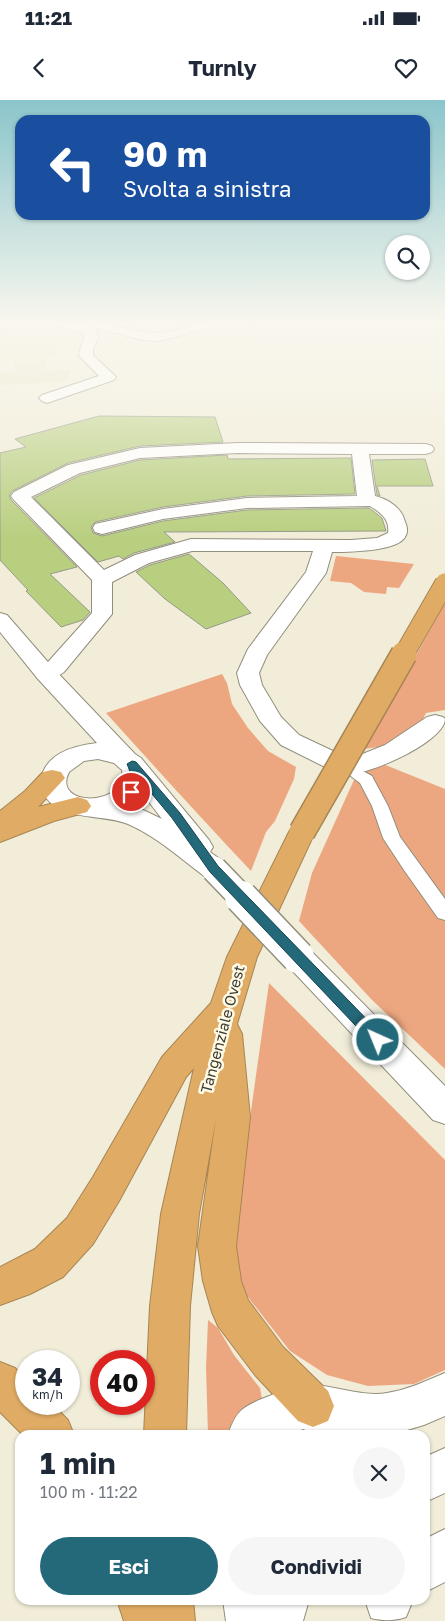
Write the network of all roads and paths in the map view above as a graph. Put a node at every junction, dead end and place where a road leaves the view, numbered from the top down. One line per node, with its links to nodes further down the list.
1 (56, 395): 2 (street)
2 (47, 398)
3 (360, 449): 4 (street); 5 (street); 8 (street)
4 (426, 449)
5 (367, 501): 6 (street); 7 (street)
6 (102, 528)
7 (324, 545): 8 (street); 15 (street)
8 (102, 579): 11 (street)
9 (445, 582): 22 (highway, Tangenziale Ovest, bridge)
10 (0, 619): 11 (street)
11 (46, 674): 12 (street)
12 (68, 697): 14 (street); 16 (street)
13 (435, 722): 15 (street)
14 (128, 761): 16 (street); 17 (street); 20 (street)
15 (348, 768): 21 (lane)
16 (57, 770): 17 (street); 18 (highway)
17 (85, 807): 19 (highway); 20 (street)
18 (0, 825)
19 (0, 833)
20 (214, 869): 23 (street, bridge)
21 (445, 913)
22 (224, 1010): 24 (highway); 27 (highway); 29 (highway, Tangenziale Ovest)
23 (445, 1109)
24 (0, 1286)
25 (0, 1383): 28 (highway)
26 (445, 1394): 27 (street)
27 (324, 1420): 30 (street)
28 (48, 1430)
29 (165, 1430)
30 (253, 1430)
31 (445, 1470): 32 (street)
32 (430, 1478)
33 (445, 1552): 34 (street)
34 (430, 1565)
35 (143, 1605): 39 (highway)
36 (169, 1605): 40 (highway)
37 (248, 1605): 41 (street)
38 (284, 1605): 42 (street)
39 (148, 1621)
40 (171, 1621)
41 (250, 1621)
42 (279, 1621)

